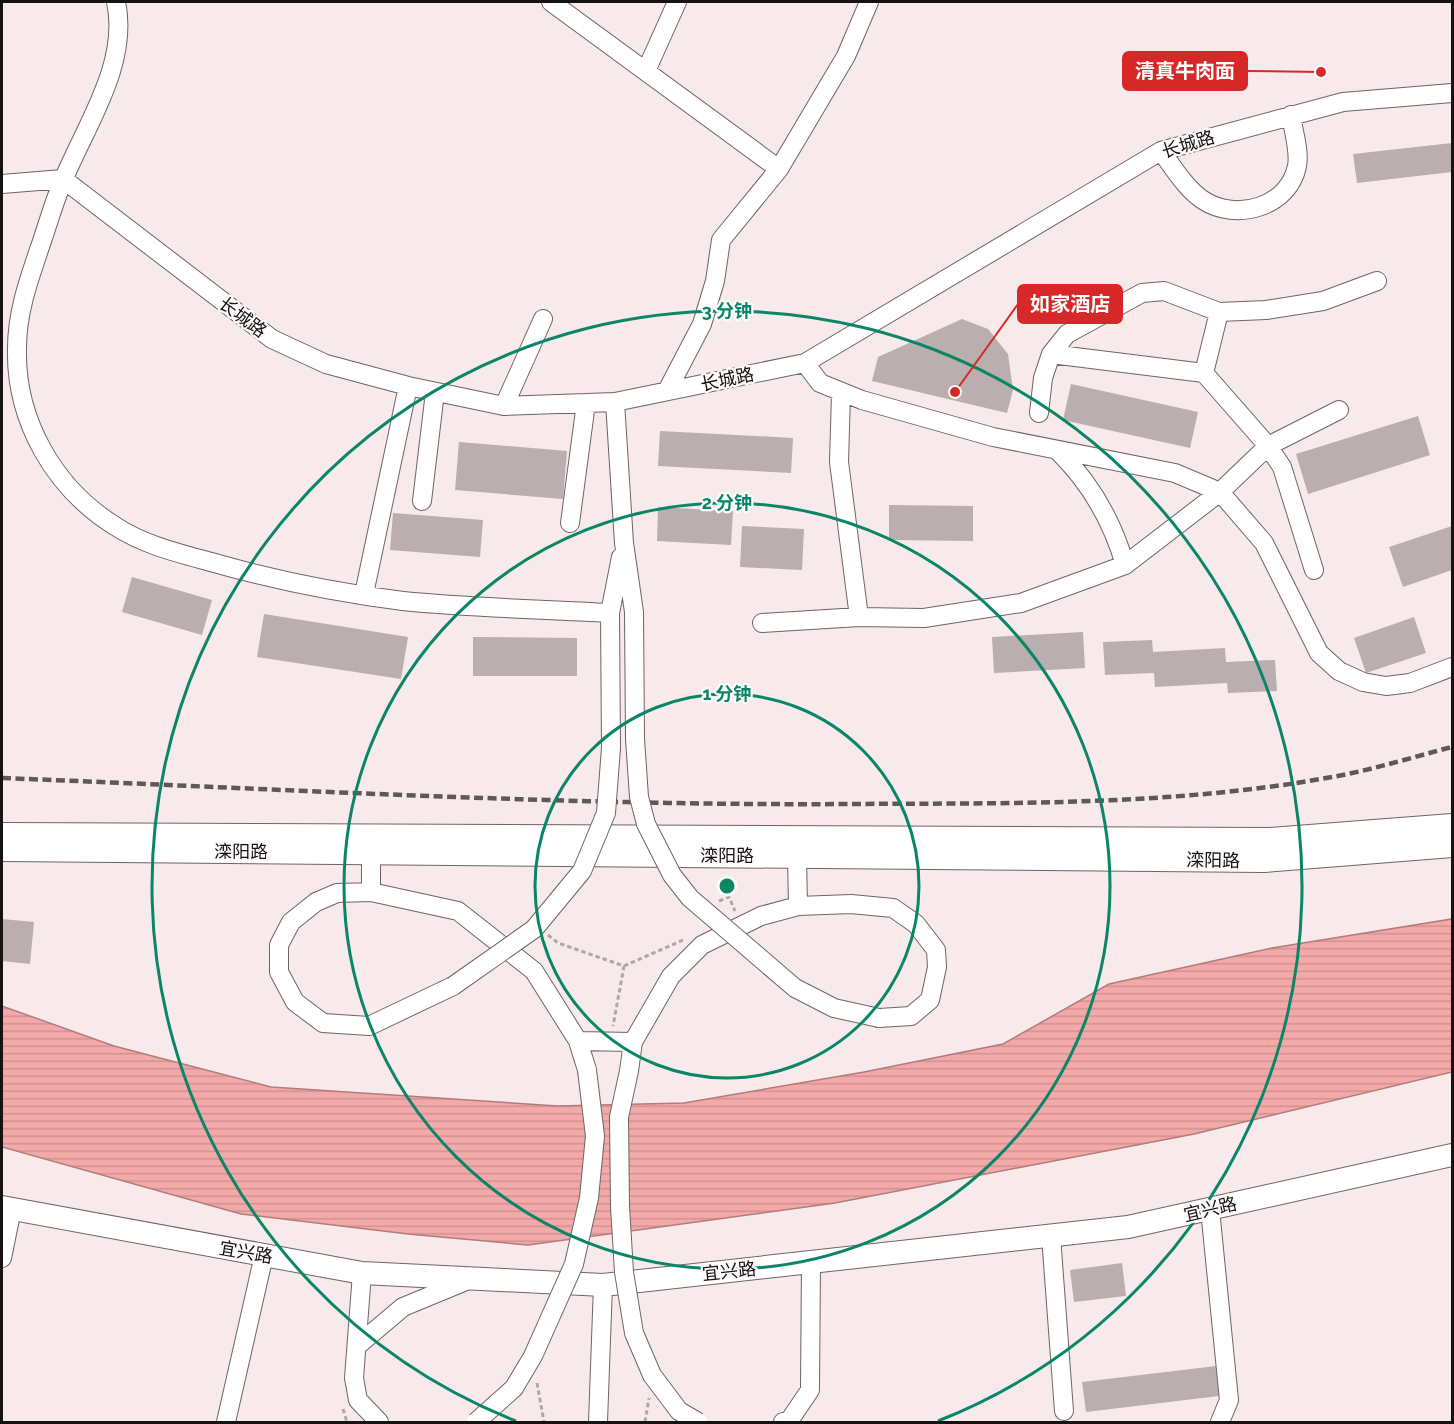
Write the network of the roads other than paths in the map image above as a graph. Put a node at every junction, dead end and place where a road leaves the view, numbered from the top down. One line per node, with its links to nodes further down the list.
1 (116, 2): 10 (street)
2 (551, 2): 5 (street)
3 (676, 2): 5 (street)
4 (869, 2): 9 (street)
5 (646, 71): 9 (street)
6 (1452, 93): 7 (street, 长城路)
7 (1291, 115): 8 (street, 长城路); 8 (street)
8 (1161, 151): 16 (street, 长城路)
9 (779, 169): 19 (street)
10 (63, 179): 11 (street); 18 (street, 长城路); 35 (street)
11 (2, 184)
12 (1377, 280): 13 (street)
13 (1219, 312): 15 (street); 17 (street)
14 (543, 319): 24 (street)
15 (1051, 354): 17 (street); 26 (street)
16 (805, 363): 19 (street, 长城路); 21 (street)
17 (1204, 374): 27 (street)
18 (408, 386): 20 (street, 长城路); 35 (street)
19 (667, 391): 22 (street, 长城路)
20 (435, 392): 24 (street, 长城路); 30 (street)
21 (841, 393): 28 (street); 37 (street)
22 (615, 402): 23 (street, 长城路); 32 (street)
23 (586, 404): 24 (street, 长城路); 31 (street)
24 (504, 406)
25 (1339, 411): 27 (street)
26 (1039, 413)
27 (1268, 446): 29 (street); 34 (street)
28 (1058, 450): 29 (street); 33 (street)
29 (1220, 492): 33 (street); 39 (street)
30 (422, 501)
31 (570, 524)
32 (624, 543): 36 (street); 47 (street, bridge)
33 (1125, 565): 37 (street)
34 (1314, 570)
35 (364, 594): 36 (street)
36 (610, 613): 46 (street, bridge)
37 (859, 616): 38 (street)
38 (762, 623)
39 (1452, 667)
40 (1452, 825): 41 (main road, 滦阳路)
41 (2, 834)
42 (1452, 846): 45 (main road, 滦阳路)
43 (2, 850): 44 (main road, 滦阳路)
44 (371, 852): 45 (main road, 滦阳路); 46 (street)
45 (797, 855): 47 (street)
46 (371, 892): 48 (street)
47 (798, 906): 49 (street)
48 (578, 1041): 49 (street); 64 (street, bridge)
49 (633, 1042): 66 (street, bridge)
50 (1452, 1155): 52 (main road, 宜兴路)
51 (7, 1208): 54 (main road, 宜兴路); 55 (street)
52 (1210, 1209): 53 (main road, 宜兴路); 68 (street)
53 (1051, 1236): 56 (main road, 宜兴路); 61 (street)
54 (264, 1255): 57 (main road, 宜兴路); 62 (street)
55 (2, 1258)
56 (811, 1262): 59 (main road, 宜兴路); 67 (street)
57 (362, 1273): 58 (main road, 宜兴路); 60 (street)
58 (470, 1280): 59 (main road, 宜兴路); 60 (street)
59 (603, 1285): 65 (street)
60 (358, 1345): 63 (street)
61 (1064, 1411)
62 (226, 1422)
63 (379, 1422)
64 (476, 1422)
65 (598, 1422)
66 (698, 1422)
67 (783, 1422)
68 (1220, 1422)

